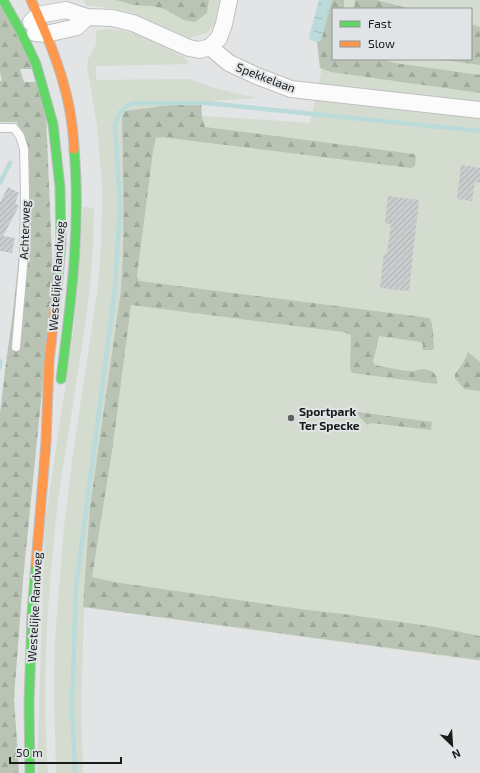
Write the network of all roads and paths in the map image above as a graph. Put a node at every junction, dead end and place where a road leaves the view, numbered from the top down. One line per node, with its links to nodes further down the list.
1 (3, 0): 6 (main road, Westelijke Randweg)
2 (31, 0): 4 (main road, Westelijke Randweg)
3 (229, 0): 8 (street)
4 (38, 15): 5 (street); 6 (street); 7 (main road, Westelijke Randweg)
5 (87, 17): 7 (street); 8 (street)
6 (21, 32): 7 (street); 14 (main road, Westelijke Randweg)
7 (46, 34): 12 (main road, Westelijke Randweg)
8 (210, 47): 9 (street, Spekkelaan)
9 (480, 110)
10 (0, 128): 11 (lane, Achterweg)
11 (16, 347)
12 (60, 390)
13 (56, 405): 14 (main road, Westelijke Randweg)
14 (46, 442): 15 (main road, Westelijke Randweg)
15 (30, 773)

